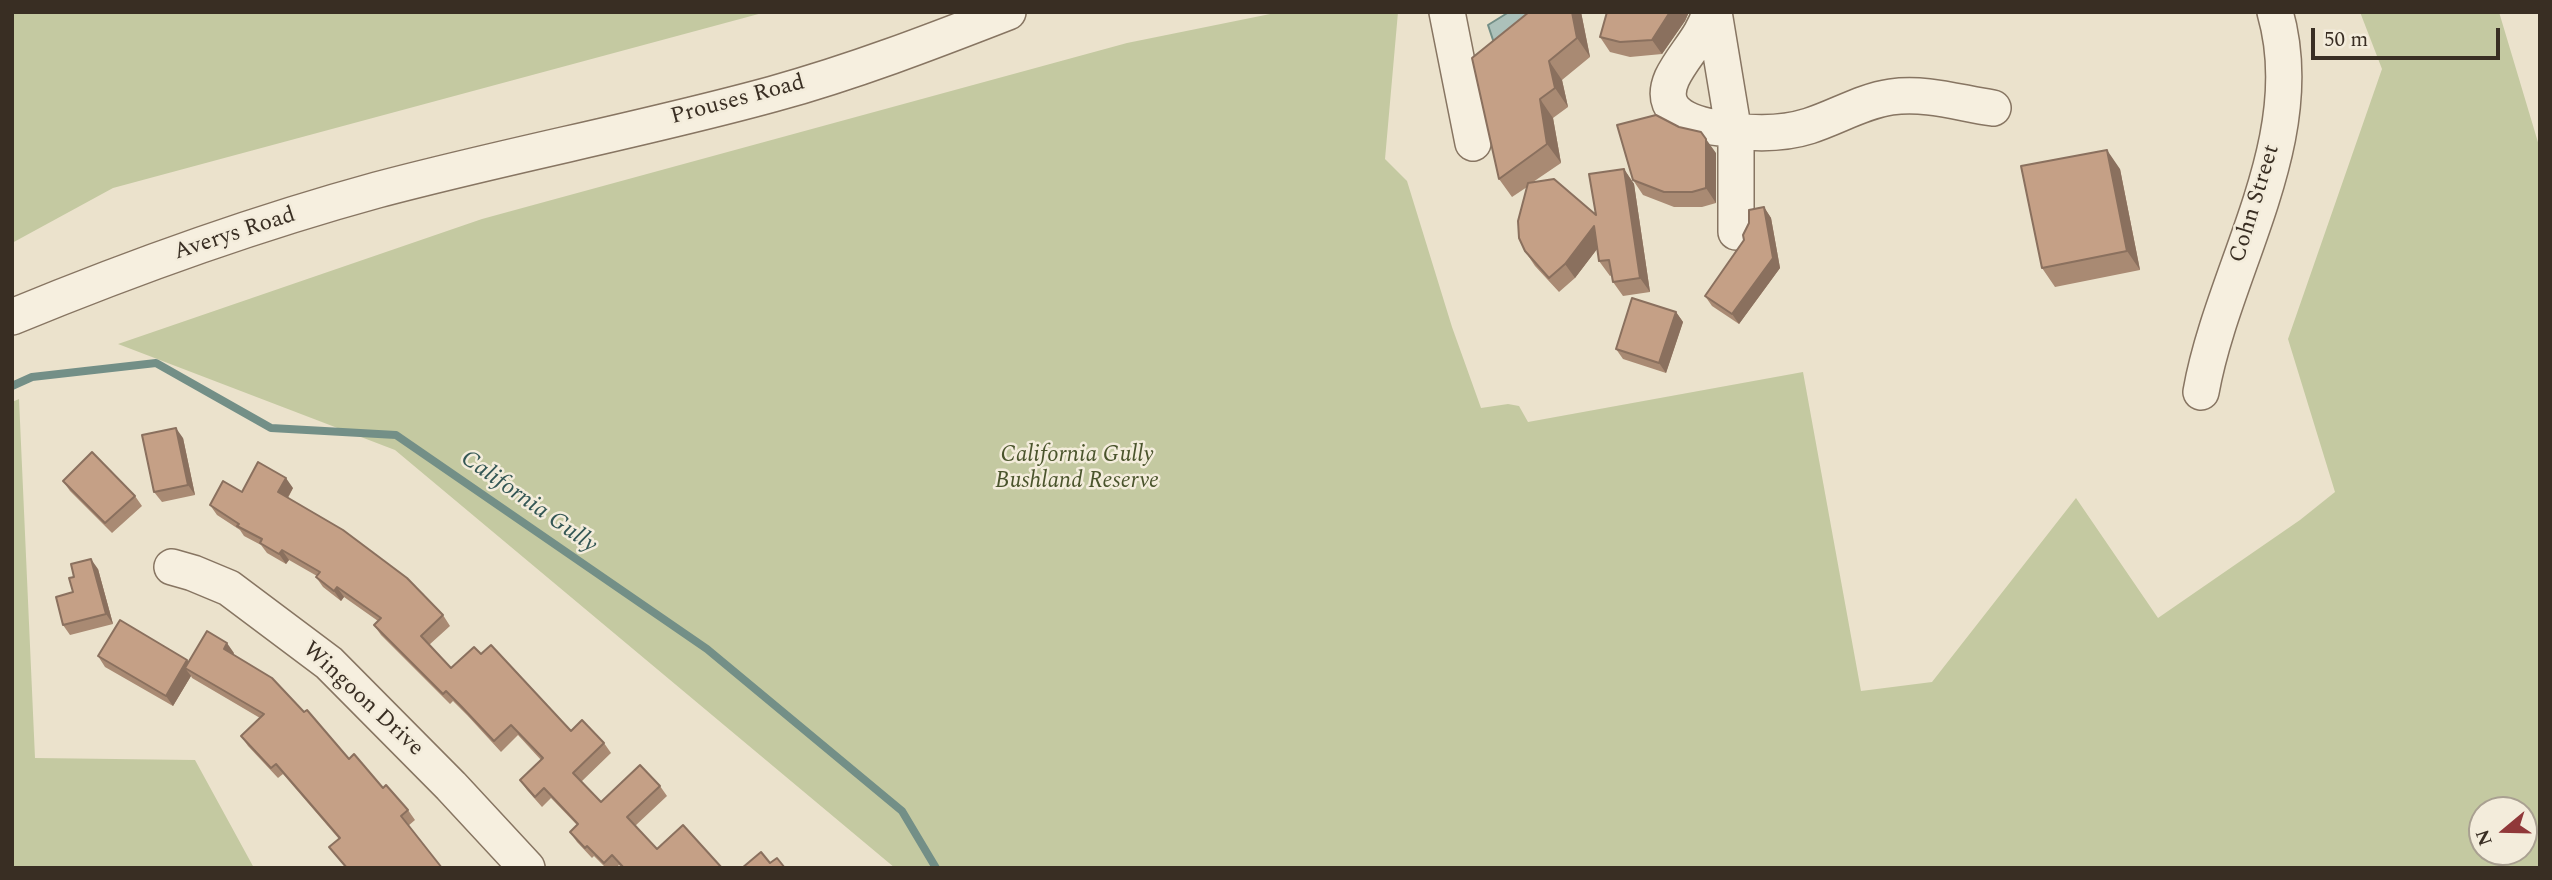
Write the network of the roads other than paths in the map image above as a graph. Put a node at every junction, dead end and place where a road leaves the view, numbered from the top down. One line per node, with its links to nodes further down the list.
1 (1008, 12): 8 (street, Prouses Road)
2 (1447, 12): 7 (street)
3 (1712, 12): 6 (street); 6 (street)
4 (2275, 12): 11 (street, Cohn Street)
5 (1993, 108): 6 (street)
6 (1734, 130): 9 (street)
7 (1473, 143)
8 (462, 168): 10 (street, Averys Road)
9 (1736, 232)
10 (12, 317)
11 (2201, 392)
12 (172, 568): 13 (street, Wingoon Drive)
13 (527, 868)

